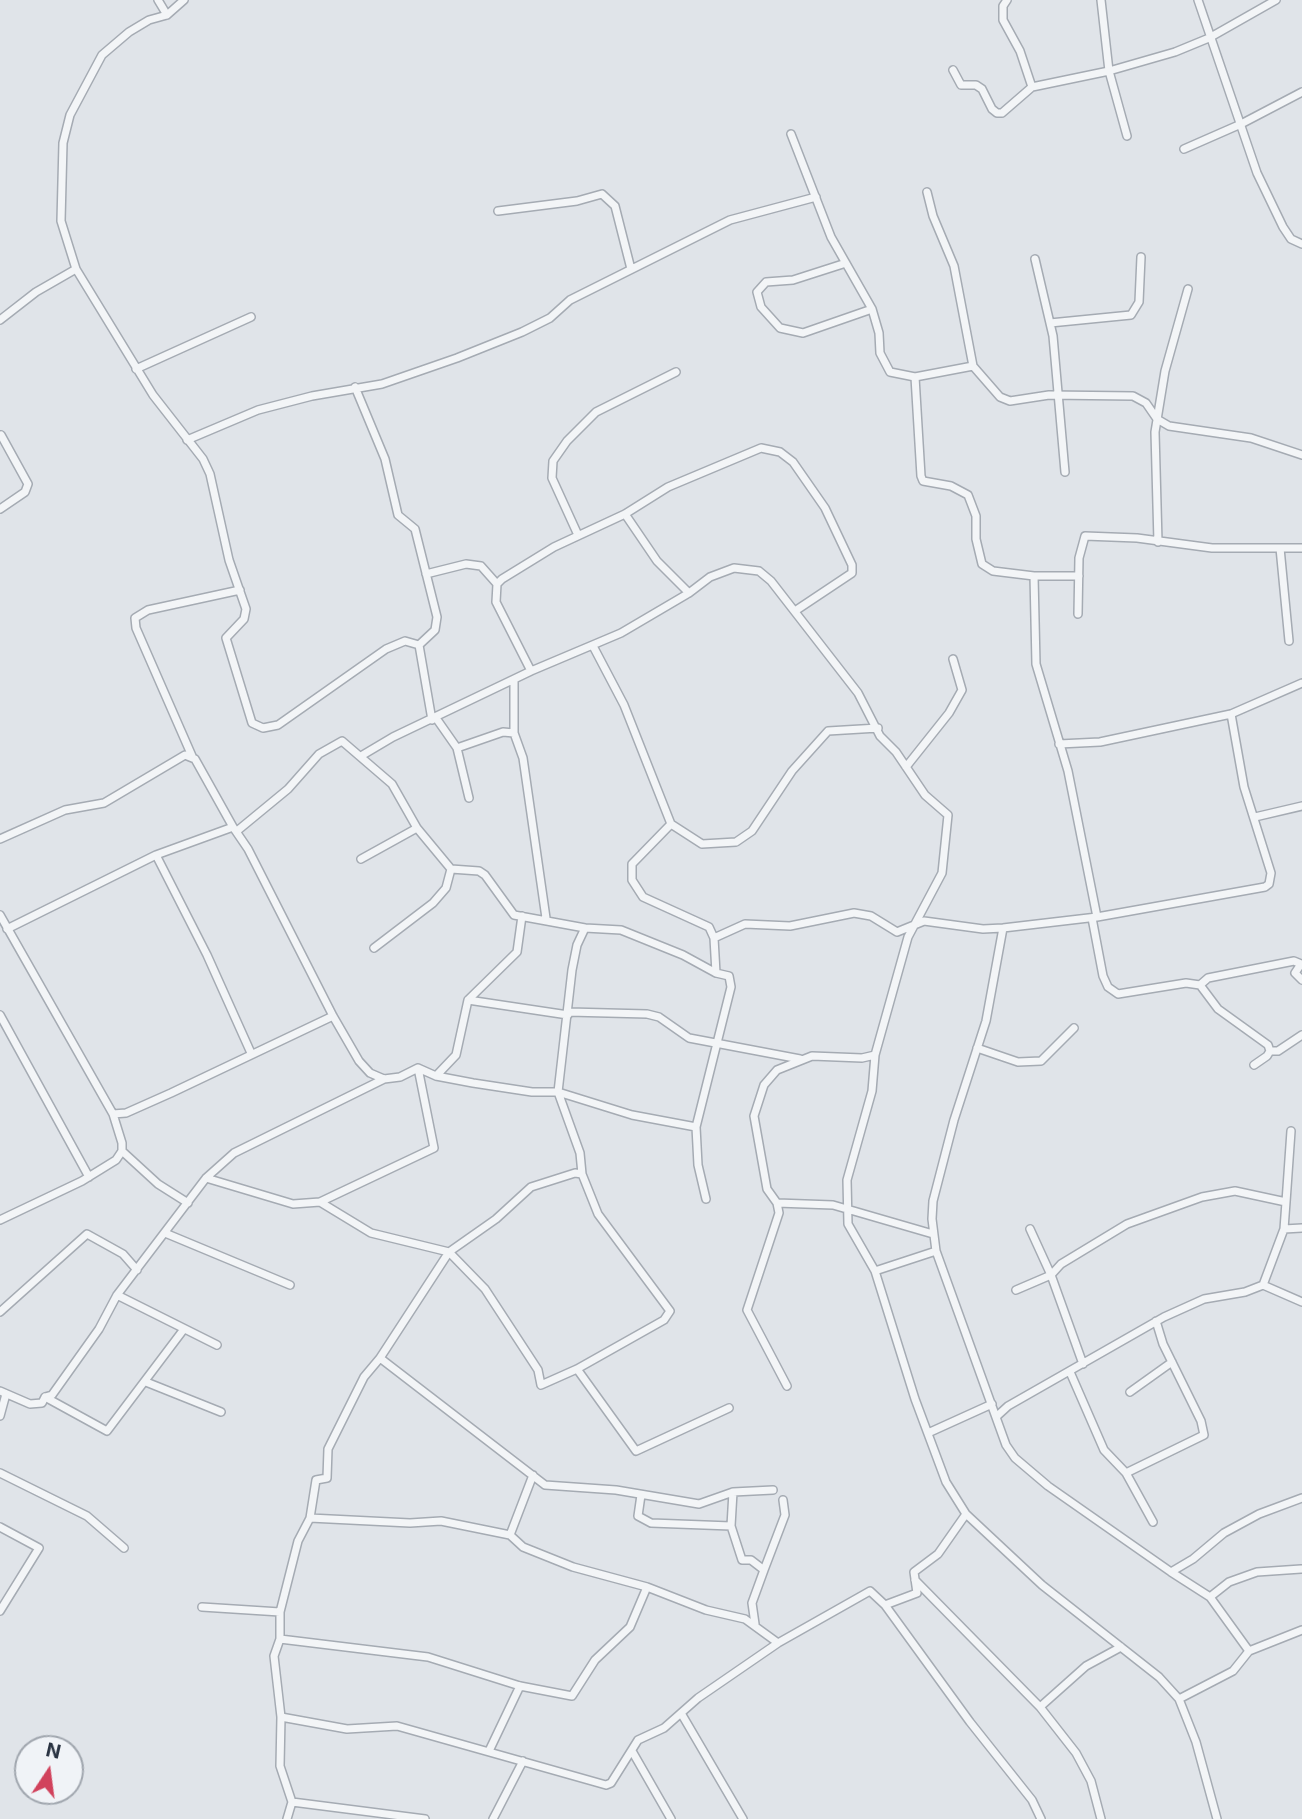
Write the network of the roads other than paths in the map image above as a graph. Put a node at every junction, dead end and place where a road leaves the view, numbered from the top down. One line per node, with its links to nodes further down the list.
1 (158, 0): 7 (street)
2 (184, 0): 7 (street)
3 (1007, 0): 11 (street)
4 (1101, 0): 10 (street)
5 (1198, 0): 8 (street)
6 (1276, 0): 8 (street)
7 (167, 15): 24 (street)
8 (1209, 37): 10 (street); 13 (street)
9 (953, 70): 11 (street)
10 (1109, 71): 11 (street); 15 (street)
11 (1032, 87)
12 (1302, 92): 13 (street)
13 (1241, 124): 16 (street); 20 (street)
14 (791, 134): 18 (street)
15 (1127, 136)
16 (1184, 149)
17 (927, 192): 31 (street)
18 (816, 197): 23 (street); 25 (street)
19 (498, 211): 25 (street)
20 (1302, 244)
21 (1141, 257): 30 (street)
22 (1035, 259): 30 (street)
23 (846, 263): 27 (street); 27 (street)
24 (76, 269): 29 (street); 32 (street)
25 (631, 269): 35 (street)
26 (1188, 289): 37 (street)
27 (872, 309): 34 (street)
28 (251, 317): 32 (street)
29 (0, 320)
30 (1050, 323): 36 (street)
31 (973, 366): 34 (street); 36 (street)
32 (136, 369): 39 (street)
33 (676, 372): 44 (street)
34 (915, 377): 49 (street)
35 (355, 387): 39 (street); 48 (street)
36 (1056, 395): 37 (street); 41 (street)
37 (1157, 419): 40 (street); 45 (street)
38 (1, 435): 42 (street)
39 (187, 440): 52 (street)
40 (1302, 455)
41 (1065, 472)
42 (0, 509)
43 (625, 514): 44 (street); 53 (street); 54 (street)
44 (578, 535): 51 (street)
45 (1158, 542): 46 (street); 50 (street)
46 (1280, 548): 47 (street); 56 (street)
47 (1302, 548)
48 (426, 574): 51 (street); 57 (street)
49 (1034, 576): 50 (street); 62 (street)
50 (1079, 576): 55 (street)
51 (497, 584): 60 (street)
52 (240, 590): 57 (street); 71 (street)
53 (689, 593): 54 (street); 58 (street)
54 (795, 611): 67 (street)
55 (1078, 614)
56 (1289, 641)
57 (419, 645): 66 (street)
58 (593, 646): 60 (street); 77 (street)
59 (953, 659): 73 (street)
60 (531, 671): 63 (street)
61 (1049, 671): 62 (street)
62 (1040, 674): 69 (street)
63 (514, 680): 66 (street); 68 (street)
64 (1302, 683): 65 (street)
65 (1231, 714): 69 (street); 76 (street)
66 (434, 719): 70 (street); 72 (street)
67 (878, 728): 73 (street); 77 (street)
68 (514, 733): 70 (street); 86 (street)
69 (1059, 744): 87 (street)
70 (457, 748): 74 (street)
71 (192, 756): 79 (street); 80 (street)
72 (362, 756): 78 (street); 79 (street)
73 (906, 767): 88 (street)
74 (469, 798)
75 (1302, 806): 76 (street)
76 (1255, 817): 87 (street)
77 (671, 824): 92 (street)
78 (417, 828): 82 (street); 83 (street)
79 (235, 829): 81 (street); 100 (street)
80 (0, 839)
81 (156, 855): 91 (street); 106 (street)
82 (362, 859)
83 (451, 869): 85 (street); 93 (street)
84 (0, 915): 91 (street)
85 (522, 916): 86 (street); 97 (street)
86 (546, 918): 89 (street)
87 (1095, 918): 90 (street); 96 (street)
88 (913, 925): 90 (street); 92 (street); 107 (street)
89 (585, 928): 94 (street); 98 (street)
90 (1003, 928): 104 (street)
91 (7, 929): 114 (street)
92 (714, 938): 94 (street)
93 (374, 948)
94 (716, 973): 103 (street)
95 (1302, 980): 96 (street)
96 (1200, 985): 105 (street)
97 (468, 1000): 98 (street); 111 (street)
98 (569, 1012): 103 (street); 113 (street)
99 (0, 1014): 119 (street)
100 (332, 1016): 106 (street); 112 (street)
101 (1074, 1028): 104 (street)
102 (1302, 1035): 105 (street)
103 (716, 1045): 108 (street); 115 (street)
104 (977, 1048): 132 (street)
105 (1270, 1051): 109 (street)
106 (251, 1052): 114 (street)
107 (875, 1055): 108 (street); 126 (street)
108 (800, 1060): 125 (street)
109 (1254, 1065)
110 (418, 1068): 111 (street); 112 (street); 122 (street)
111 (436, 1076): 113 (street)
112 (384, 1079): 120 (street)
113 (558, 1092): 115 (street); 118 (street)
114 (113, 1114): 117 (street)
115 (695, 1127): 121 (street)
116 (1291, 1131): 123 (street)
117 (122, 1151): 119 (street); 124 (street)
118 (582, 1174): 134 (street); 150 (street)
119 (89, 1177): 127 (street)
120 (206, 1178): 122 (street); 124 (street)
121 (706, 1199)
122 (320, 1202): 134 (street)
123 (1286, 1202): 130 (street); 137 (street)
124 (188, 1203): 131 (street)
125 (777, 1203): 126 (street); 153 (street)
126 (846, 1208): 132 (street); 136 (street)
127 (0, 1220)
128 (1302, 1228): 130 (street)
129 (1030, 1229): 137 (street)
130 (1284, 1229): 138 (street)
131 (165, 1233): 135 (street); 139 (street)
132 (933, 1234): 133 (street)
133 (936, 1251): 136 (street); 157 (street)
134 (449, 1252): 147 (street); 150 (street)
135 (137, 1270): 141 (street); 143 (street)
136 (875, 1271): 162 (street)
137 (1051, 1275): 140 (street); 149 (street)
138 (1263, 1285): 142 (street); 144 (street)
139 (290, 1286)
140 (1016, 1290)
141 (117, 1295): 145 (street); 156 (street)
142 (1302, 1301)
143 (0, 1312)
144 (1156, 1321): 148 (street); 149 (street)
145 (184, 1329): 146 (street); 152 (street)
146 (217, 1345)
147 (380, 1358): 165 (street); 172 (street)
148 (1172, 1362): 155 (street); 164 (street)
149 (1083, 1364): 151 (street)
150 (577, 1369): 158 (street)
151 (1070, 1372): 161 (street); 164 (street)
152 (146, 1382): 156 (street); 159 (street)
153 (787, 1386)
154 (3, 1392): 156 (street); 160 (street)
155 (1130, 1392)
156 (45, 1396)
157 (992, 1404): 161 (street); 162 (street)
158 (729, 1408)
159 (221, 1412)
160 (0, 1416)
161 (996, 1417): 180 (street)
162 (928, 1433): 171 (street)
163 (0, 1473): 177 (street)
164 (1126, 1474): 173 (street)
165 (533, 1475): 168 (street); 176 (street)
166 (773, 1490): 167 (street)
167 (733, 1492): 168 (street); 174 (street)
168 (641, 1495): 174 (street)
169 (1302, 1498): 180 (street)
170 (783, 1500): 179 (street)
171 (966, 1514): 181 (street); 192 (street)
172 (310, 1518): 176 (street); 187 (street)
173 (1153, 1522)
174 (731, 1526): 179 (street)
175 (0, 1527): 186 (street)
176 (510, 1535): 182 (street)
177 (124, 1548)
178 (1301, 1569): 183 (street)
179 (764, 1570): 188 (street)
180 (1171, 1572): 183 (street)
181 (915, 1580): 184 (street); 196 (street)
182 (647, 1587): 188 (street); 194 (street)
183 (1210, 1598): 193 (street)
184 (885, 1605): 191 (street); 208 (street)
185 (202, 1607): 187 (street)
186 (0, 1611)
187 (280, 1612): 190 (street)
188 (755, 1624): 191 (street)
189 (1302, 1630): 193 (street)
190 (280, 1639): 194 (street); 198 (street)
191 (778, 1643): 197 (street)
192 (1121, 1647): 195 (street); 196 (street)
193 (1249, 1651): 195 (street)
194 (520, 1686): 199 (street)
195 (1180, 1699): 210 (street)
196 (1040, 1707): 209 (street)
197 (681, 1713): 200 (street); 207 (street)
198 (281, 1717): 199 (street); 202 (street)
199 (489, 1751): 201 (street)
200 (632, 1751): 201 (street); 206 (street)
201 (523, 1761): 205 (street)
202 (292, 1802): 203 (street); 204 (street)
203 (287, 1819)
204 (425, 1819)
205 (493, 1819)
206 (671, 1819)
207 (743, 1819)
208 (1041, 1819)
209 (1101, 1819)
210 (1217, 1819)

